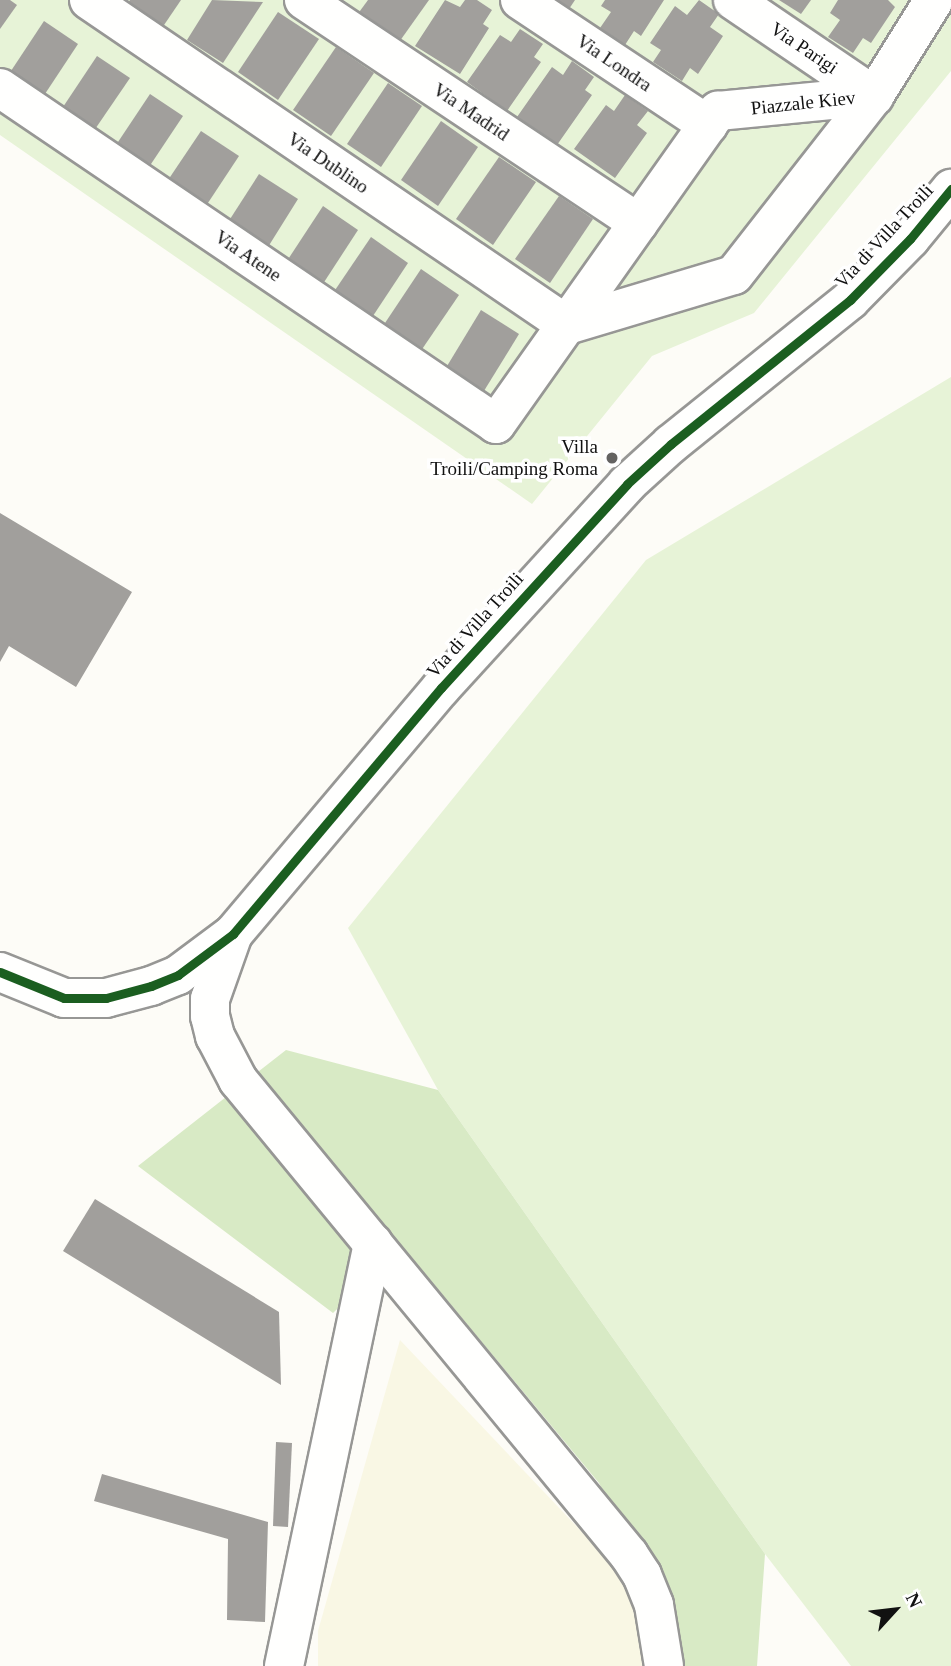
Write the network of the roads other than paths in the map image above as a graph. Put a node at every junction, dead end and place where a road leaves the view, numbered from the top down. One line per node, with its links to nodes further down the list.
1 (89, 0): 11 (street, Via Dublino)
2 (304, 0): 10 (street, Via Madrid)
3 (520, 0): 8 (street, Via Londra)
4 (733, 0): 7 (street, Via Parigi)
5 (934, 0): 7 (street)
6 (0, 88): 11 (street, Via Atene)
7 (874, 96): 8 (street, Piazzale Kiev); 11 (street, Piazzale Kiev)
8 (708, 125): 10 (street, Piazzale Kiev)
9 (951, 189): 12 (street, Via di Villa Troili)
10 (639, 223): 11 (street, Piazzale Kiev)
11 (567, 326)
12 (233, 934): 13 (street, Via di Villa Troili); 14 (street)
13 (0, 972)
14 (373, 1243): 15 (street); 16 (street)
15 (284, 1666)
16 (664, 1666)

